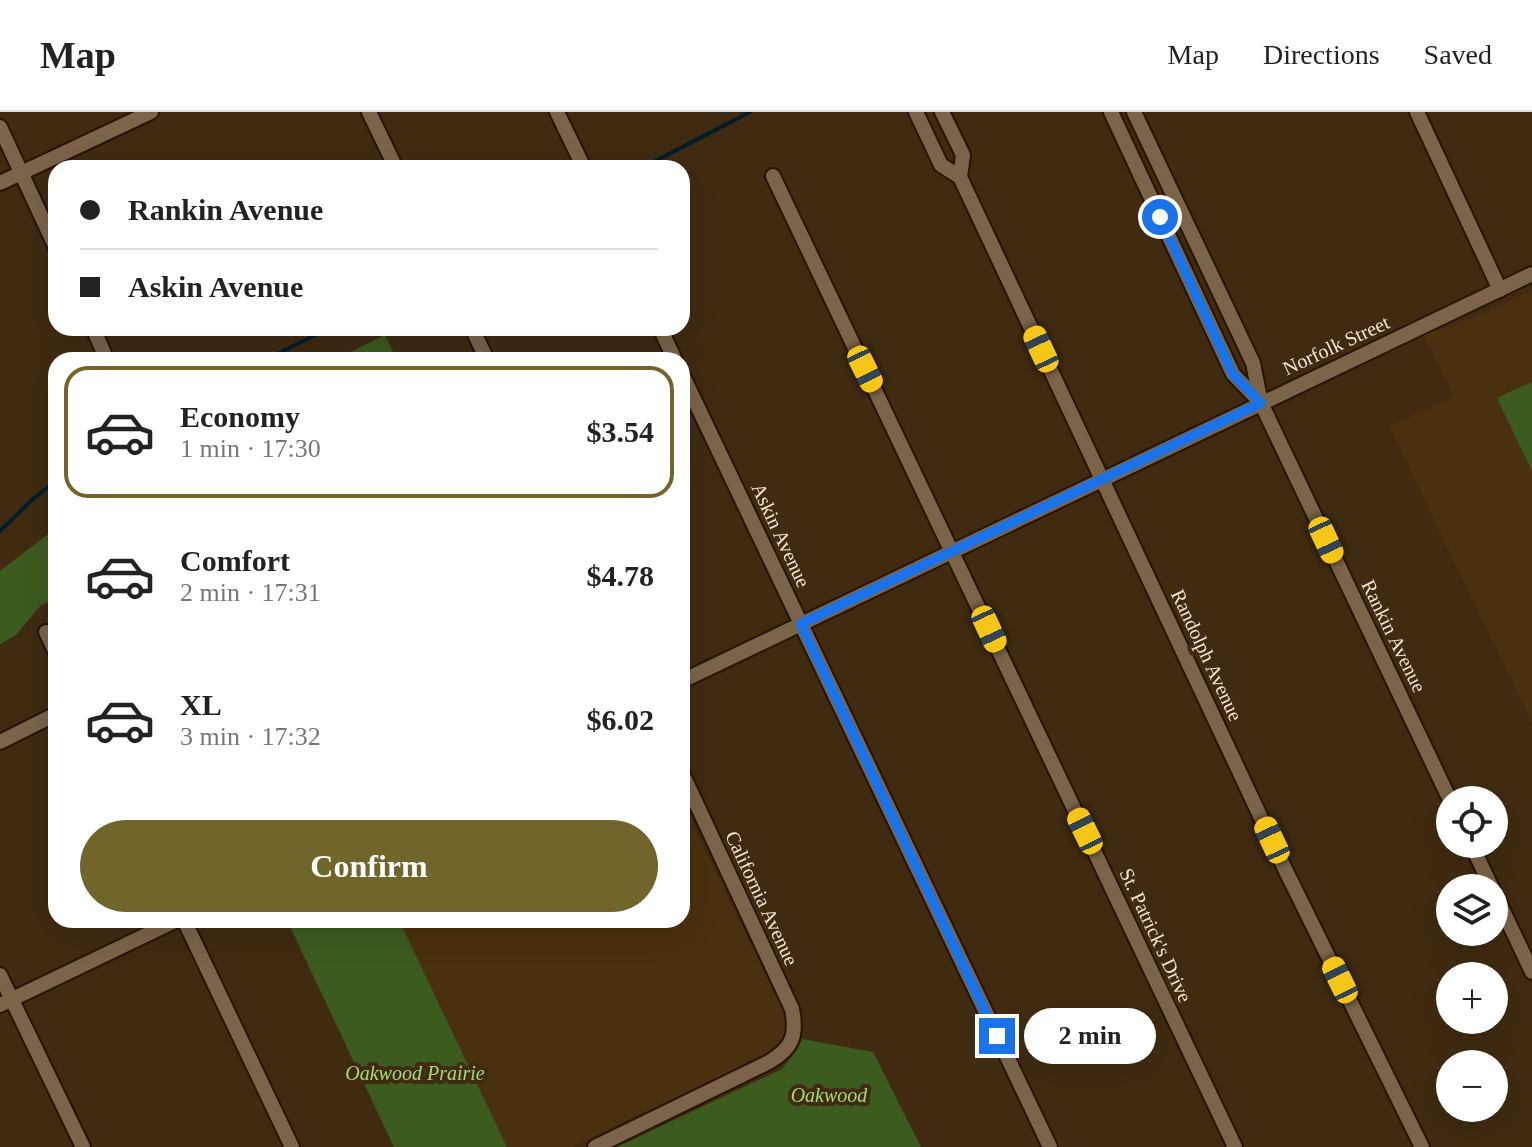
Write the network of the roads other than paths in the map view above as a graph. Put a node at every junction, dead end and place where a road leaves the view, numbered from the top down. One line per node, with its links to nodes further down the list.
1 (151, 112): 12 (street)
2 (369, 112): 10 (street)
3 (557, 112): 11 (street)
4 (916, 112): 14 (street, Randolph Avenue)
5 (942, 112): 14 (street, Randolph Avenue)
6 (1111, 112): 20 (street, Rankin Avenue)
7 (1134, 112): 20 (street, Rankin Avenue)
8 (1417, 112): 18 (street)
9 (0, 127): 12 (street)
10 (392, 160)
11 (580, 160)
12 (21, 172): 15 (street); 16 (street)
13 (773, 176): 22 (street, St. Patrick's Drive)
14 (960, 177): 21 (street, Randolph Avenue)
15 (0, 183)
16 (48, 231)
17 (1532, 274): 18 (street, Norfolk Street)
18 (1500, 290): 20 (street, Norfolk Street)
19 (690, 391): 23 (street, Askin Avenue)
20 (1261, 403): 21 (street, Norfolk Street); 29 (street, Rankin Avenue)
21 (1103, 479): 22 (street, Norfolk Street); 42 (street, Randolph Avenue)
22 (952, 552): 23 (street, Norfolk Street); 41 (street, St. Patrick's Drive)
23 (801, 624): 26 (street, Norfolk Street); 40 (street, Askin Avenue)
24 (46, 632): 25 (street)
25 (48, 636)
26 (690, 677)
27 (48, 718): 28 (street)
28 (0, 742)
29 (1443, 786)
30 (690, 790): 39 (street, California Avenue)
31 (1508, 922): 34 (street)
32 (160, 928): 36 (street)
33 (188, 928): 38 (street)
34 (1532, 972)
35 (0, 975): 36 (street)
36 (6, 1002): 37 (street)
37 (83, 1147)
38 (292, 1147)
39 (595, 1147)
40 (1050, 1147)
41 (1235, 1147)
42 (1422, 1147)

